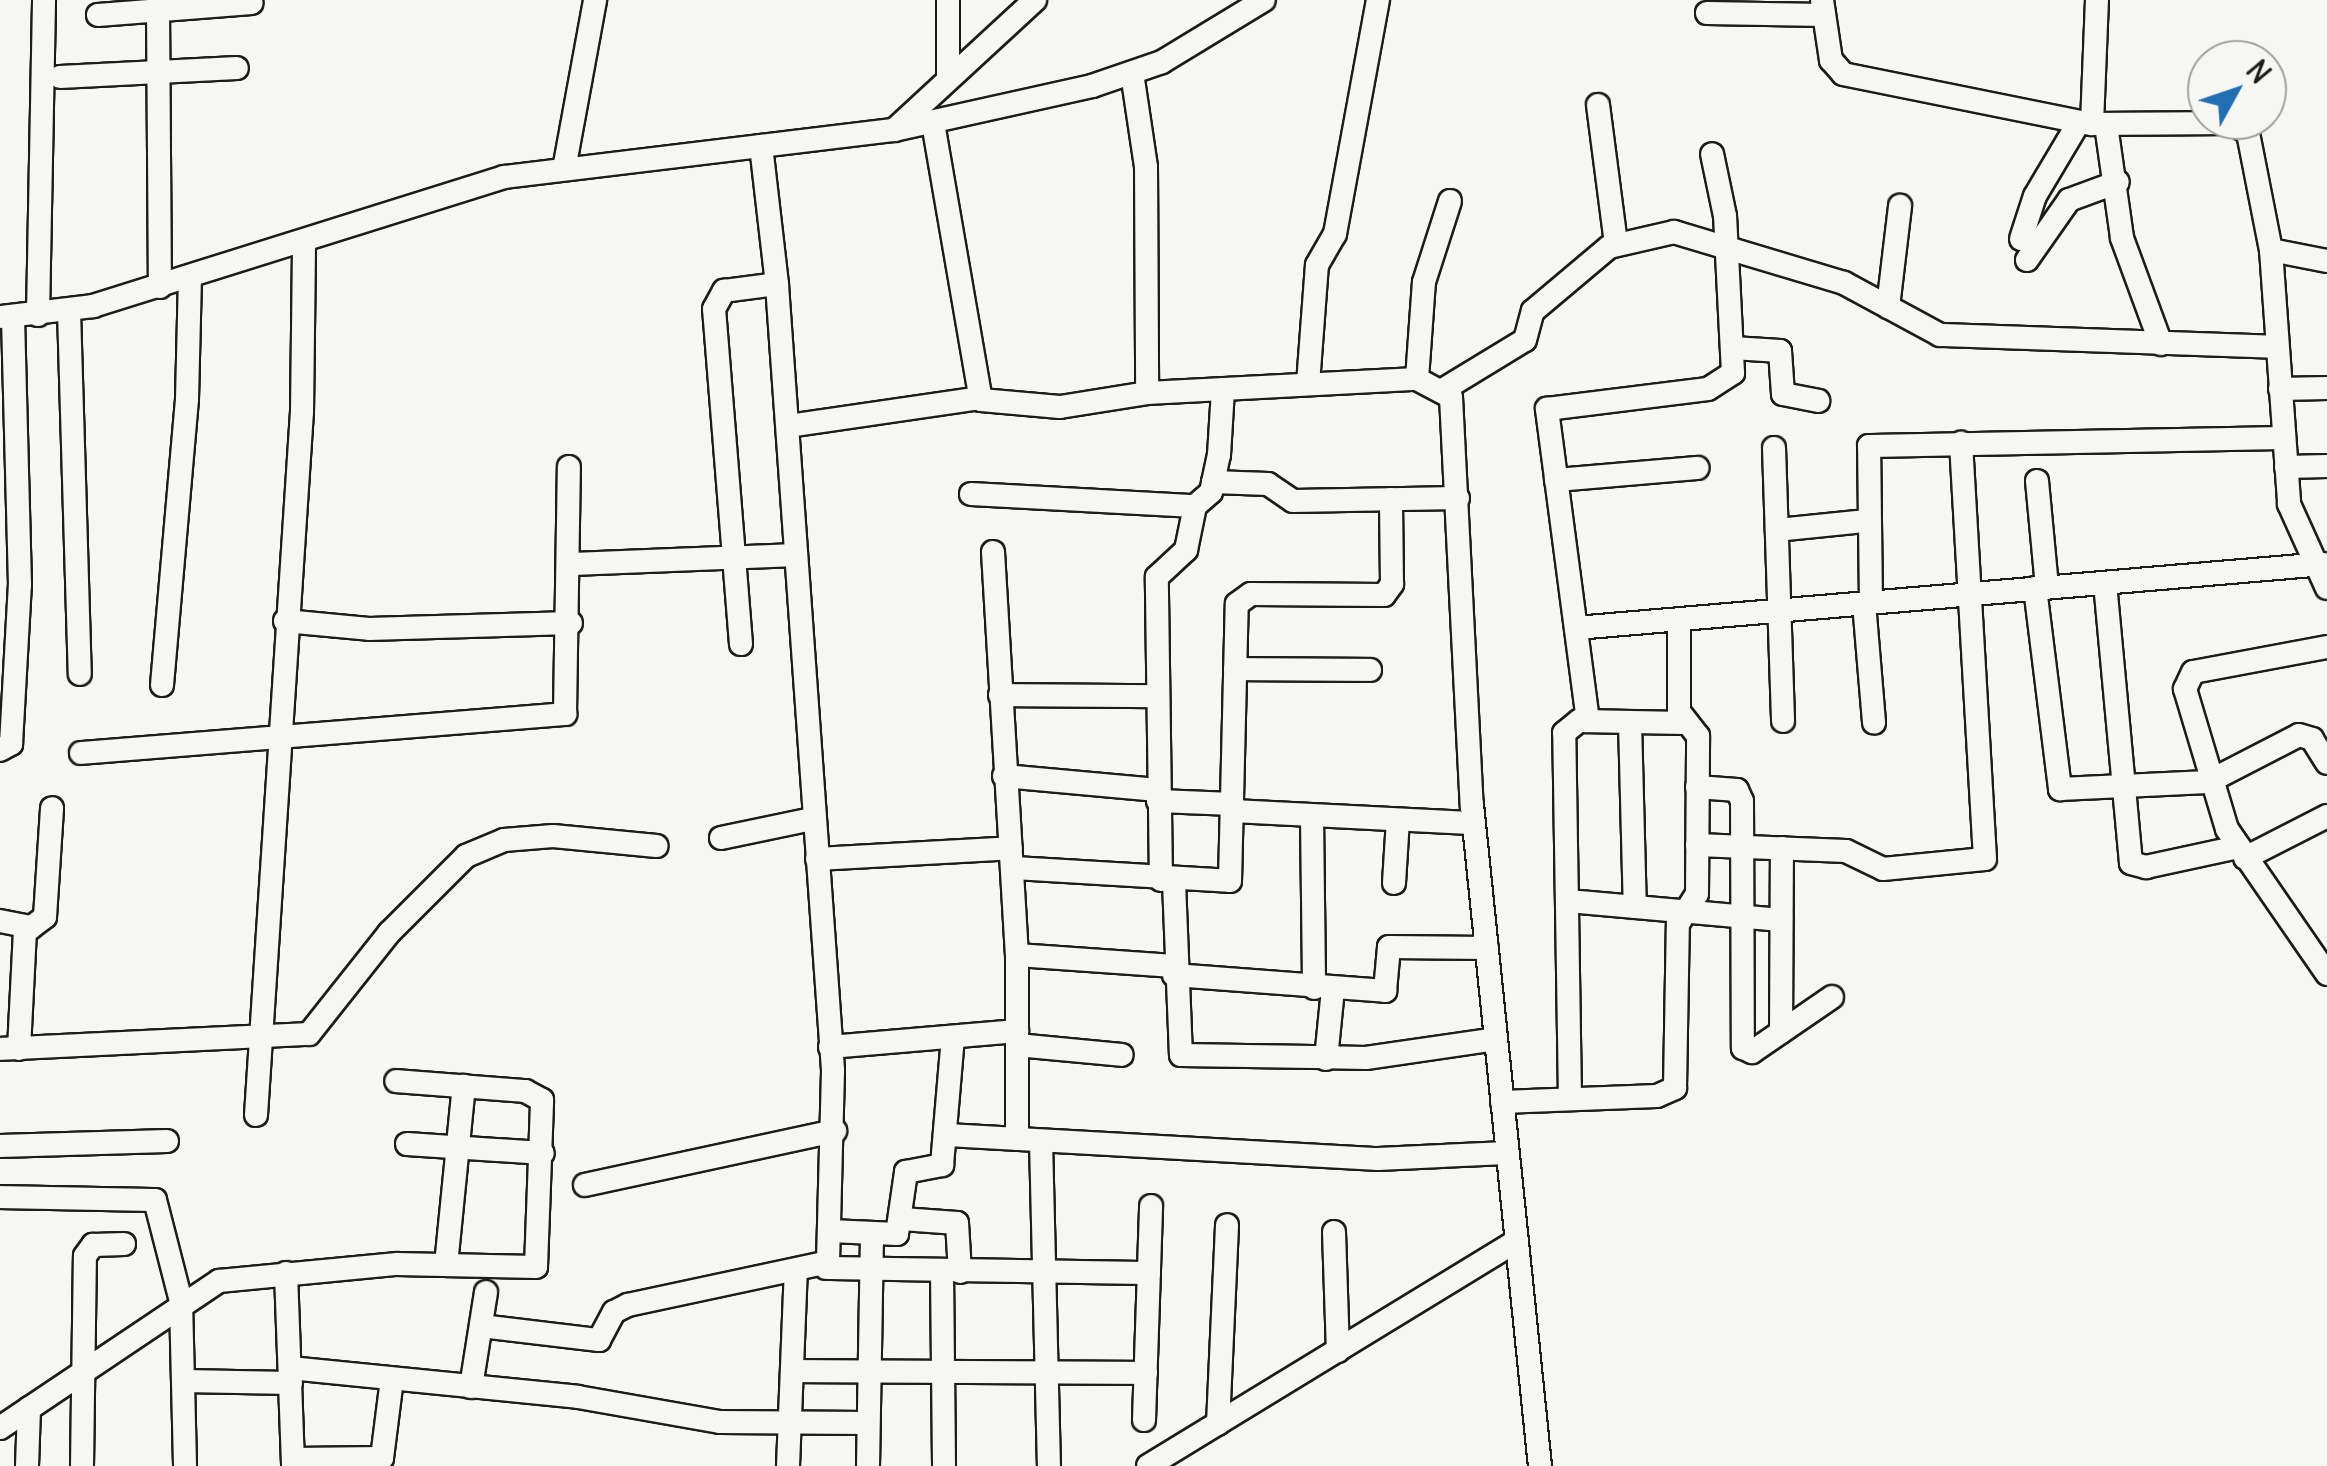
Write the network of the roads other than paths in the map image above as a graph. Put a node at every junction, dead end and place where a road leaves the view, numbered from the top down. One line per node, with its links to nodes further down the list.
1 (44, 0): 38 (street)
2 (595, 0): 24 (street)
3 (948, 0): 16 (street)
4 (1035, 0): 16 (street)
5 (1264, 0): 15 (street)
6 (1378, 0): 44 (street)
7 (2098, 0): 20 (street)
8 (252, 3): 10 (street)
9 (1823, 8): 11 (street); 20 (street)
10 (158, 9): 12 (street); 14 (street)
11 (1707, 12)
12 (98, 15)
13 (237, 68): 14 (street)
14 (158, 72): 17 (street); 35 (street)
15 (1132, 73): 19 (street); 49 (street)
16 (948, 75): 21 (street)
17 (60, 77)
18 (1598, 105): 29 (street)
19 (933, 123): 21 (street); 50 (street)
20 (2092, 123): 25 (street); 25 (street); 31 (street)
21 (894, 130): 22 (street)
22 (760, 146): 24 (street); 34 (street)
23 (1712, 154): 30 (street)
24 (565, 164): 28 (street)
25 (2116, 170): 40 (street)
26 (1450, 201): 43 (street)
27 (1900, 206): 36 (street)
28 (304, 242): 33 (street); 81 (street)
29 (1616, 243): 30 (street); 45 (street)
30 (1722, 248): 36 (street); 42 (street)
31 (2271, 250): 32 (street); 41 (street)
32 (2327, 261)
33 (190, 279): 35 (street); 89 (street)
34 (778, 284): 52 (street); 71 (street)
35 (160, 287): 37 (street)
36 (1888, 307): 40 (street)
37 (69, 310): 38 (street); 88 (street)
38 (38, 314): 39 (street)
39 (6, 316): 98 (street)
40 (2161, 344): 41 (street)
41 (2277, 347): 48 (street)
42 (1733, 348): 51 (street); 60 (street)
43 (1417, 379): 44 (street); 45 (street)
44 (1308, 384): 47 (street)
45 (1446, 388): 64 (street)
46 (2327, 388): 48 (street)
47 (1223, 389): 49 (street); 62 (street)
48 (2280, 389): 53 (street)
49 (1147, 393): 50 (street)
50 (979, 398): 52 (street)
51 (1818, 401)
52 (788, 426): 70 (street)
53 (2284, 438): 54 (street); 58 (street)
54 (1961, 443): 67 (street); 77 (street)
55 (1774, 448): 68 (street)
56 (2327, 466): 58 (street)
57 (569, 467): 72 (street)
58 (2286, 467): 73 (street)
59 (1697, 468): 60 (street)
60 (1556, 480): 83 (street)
61 (2038, 481): 75 (street)
62 (1213, 482): 65 (street); 66 (street)
63 (971, 494): 66 (street)
64 (1458, 498): 65 (street); 112 (street)
65 (1392, 499): 86 (street)
66 (1196, 506): 91 (street)
67 (1866, 521): 68 (street); 78 (street)
68 (1777, 530): 79 (street)
69 (993, 552): 90 (street)
70 (792, 555): 71 (street); 110 (street)
71 (730, 558): 72 (street); 84 (street)
72 (571, 564): 82 (street)
73 (2320, 564): 74 (street); 76 (street)
74 (2104, 582): 75 (street); 104 (street)
75 (2041, 588): 77 (street); 104 (street)
76 (2327, 588)
77 (1972, 594): 78 (street); 117 (street)
78 (1868, 603): 79 (street); 96 (street)
79 (1780, 611): 80 (street); 93 (street)
80 (1679, 620): 83 (street); 95 (street)
81 (284, 622): 82 (street); 97 (street)
82 (571, 623): 97 (street)
83 (1576, 628): 92 (street)
84 (741, 644)
85 (2327, 647): 102 (street)
86 (1235, 669): 87 (street); 107 (street)
87 (1370, 670)
88 (80, 674)
89 (162, 685)
90 (1000, 695): 91 (street); 101 (street)
91 (1154, 696): 105 (street)
92 (1588, 721): 94 (street); 123 (street)
93 (1783, 721)
94 (1630, 722): 95 (street); 124 (street)
95 (1686, 723): 103 (street)
96 (1874, 723)
97 (275, 737): 99 (street); 137 (street)
98 (0, 750)
99 (80, 752)
100 (2327, 763): 102 (street)
101 (1004, 776): 105 (street); 119 (street)
102 (2208, 782): 104 (street); 118 (street)
103 (1697, 786): 114 (street); 116 (street)
104 (2123, 788): 118 (street)
105 (1158, 796): 107 (street); 121 (street)
106 (52, 808): 129 (street)
107 (1234, 808): 108 (street); 121 (street)
108 (1312, 818): 111 (street); 134 (street)
109 (2326, 818): 118 (street)
110 (812, 819): 113 (street); 120 (street)
111 (1398, 820): 112 (street); 122 (street)
112 (1474, 823): 130 (street)
113 (721, 838)
114 (1697, 845): 116 (street); 125 (street)
115 (658, 846): 137 (street)
116 (1742, 846): 117 (street); 126 (street)
117 (1782, 848): 128 (street)
118 (2242, 853): 133 (street)
119 (1012, 858): 120 (street); 121 (street); 131 (street)
120 (817, 859): 141 (street)
121 (1168, 881): 132 (street)
122 (1394, 884)
123 (1568, 900): 124 (street); 147 (street)
124 (1636, 908): 125 (street)
125 (1686, 913): 126 (street); 147 (street)
126 (1741, 916): 128 (street); 136 (street)
127 (0, 920): 129 (street)
128 (1781, 920): 136 (street)
129 (31, 926): 142 (street)
130 (1487, 948): 134 (street); 140 (street)
131 (1017, 955): 132 (street); 139 (street)
132 (1174, 971): 134 (street); 144 (street)
133 (2327, 974)
134 (1324, 988): 144 (street)
135 (1832, 998): 136 (street)
136 (1780, 1032)
137 (265, 1033): 142 (street); 149 (street)
138 (953, 1037): 139 (street); 141 (street); 151 (street)
139 (1017, 1038): 143 (street); 152 (street)
140 (1496, 1039): 144 (street); 148 (street)
141 (830, 1047): 150 (street)
142 (9, 1049)
143 (1122, 1055)
144 (1326, 1059)
145 (396, 1081): 146 (street)
146 (464, 1086): 157 (street); 159 (street)
147 (1570, 1099): 148 (street)
148 (1502, 1102): 158 (street)
149 (256, 1114)
150 (835, 1131): 160 (street); 165 (street)
151 (947, 1135): 152 (street); 163 (street)
152 (1017, 1139): 153 (street)
153 (1041, 1140): 158 (street); 174 (street)
154 (166, 1141): 156 (street)
155 (406, 1144): 157 (street)
156 (0, 1146)
157 (458, 1147): 159 (street); 170 (street)
158 (1508, 1153): 168 (street)
159 (543, 1154): 170 (street)
160 (585, 1185)
161 (0, 1197): 179 (street)
162 (1151, 1206): 176 (street)
163 (902, 1219): 167 (street); 175 (street)
164 (1228, 1225): 195 (street)
165 (830, 1231): 167 (street); 171 (street)
166 (1334, 1232): 181 (street)
167 (872, 1235): 173 (street)
168 (1517, 1241): 181 (street); 207 (street)
169 (124, 1244): 182 (street)
170 (446, 1265): 177 (street)
171 (826, 1268): 172 (street); 173 (street)
172 (796, 1270): 180 (street); 184 (street)
173 (872, 1271): 175 (street); 183 (street)
174 (1045, 1271): 175 (street); 176 (street); 185 (street)
175 (951, 1272): 186 (street)
176 (1149, 1272): 187 (street)
177 (286, 1273): 179 (street); 188 (street)
178 (486, 1292): 180 (street)
179 (181, 1301): 182 (street); 190 (street)
180 (481, 1326): 191 (street)
181 (1338, 1351): 195 (street)
182 (85, 1368): 192 (street); 200 (street)
183 (870, 1370): 184 (street); 186 (street); 194 (street)
184 (792, 1371): 196 (street)
185 (1045, 1371): 186 (street); 187 (street); 205 (street)
186 (942, 1373): 204 (street)
187 (1146, 1373): 193 (street)
188 (290, 1376): 189 (street); 190 (street); 198 (street)
189 (392, 1378): 191 (street); 198 (street)
190 (183, 1381): 201 (street)
191 (471, 1387): 196 (street)
192 (29, 1408): 197 (street); 199 (street)
193 (1144, 1420)
194 (868, 1423): 196 (street); 203 (street)
195 (1218, 1424): 206 (street)
196 (789, 1425): 202 (street)
197 (0, 1428)
198 (293, 1463)
199 (26, 1466)
200 (82, 1466)
201 (184, 1466)
202 (788, 1466)
203 (868, 1466)
204 (944, 1466)
205 (1049, 1466)
206 (1148, 1466)
207 (1540, 1466)

